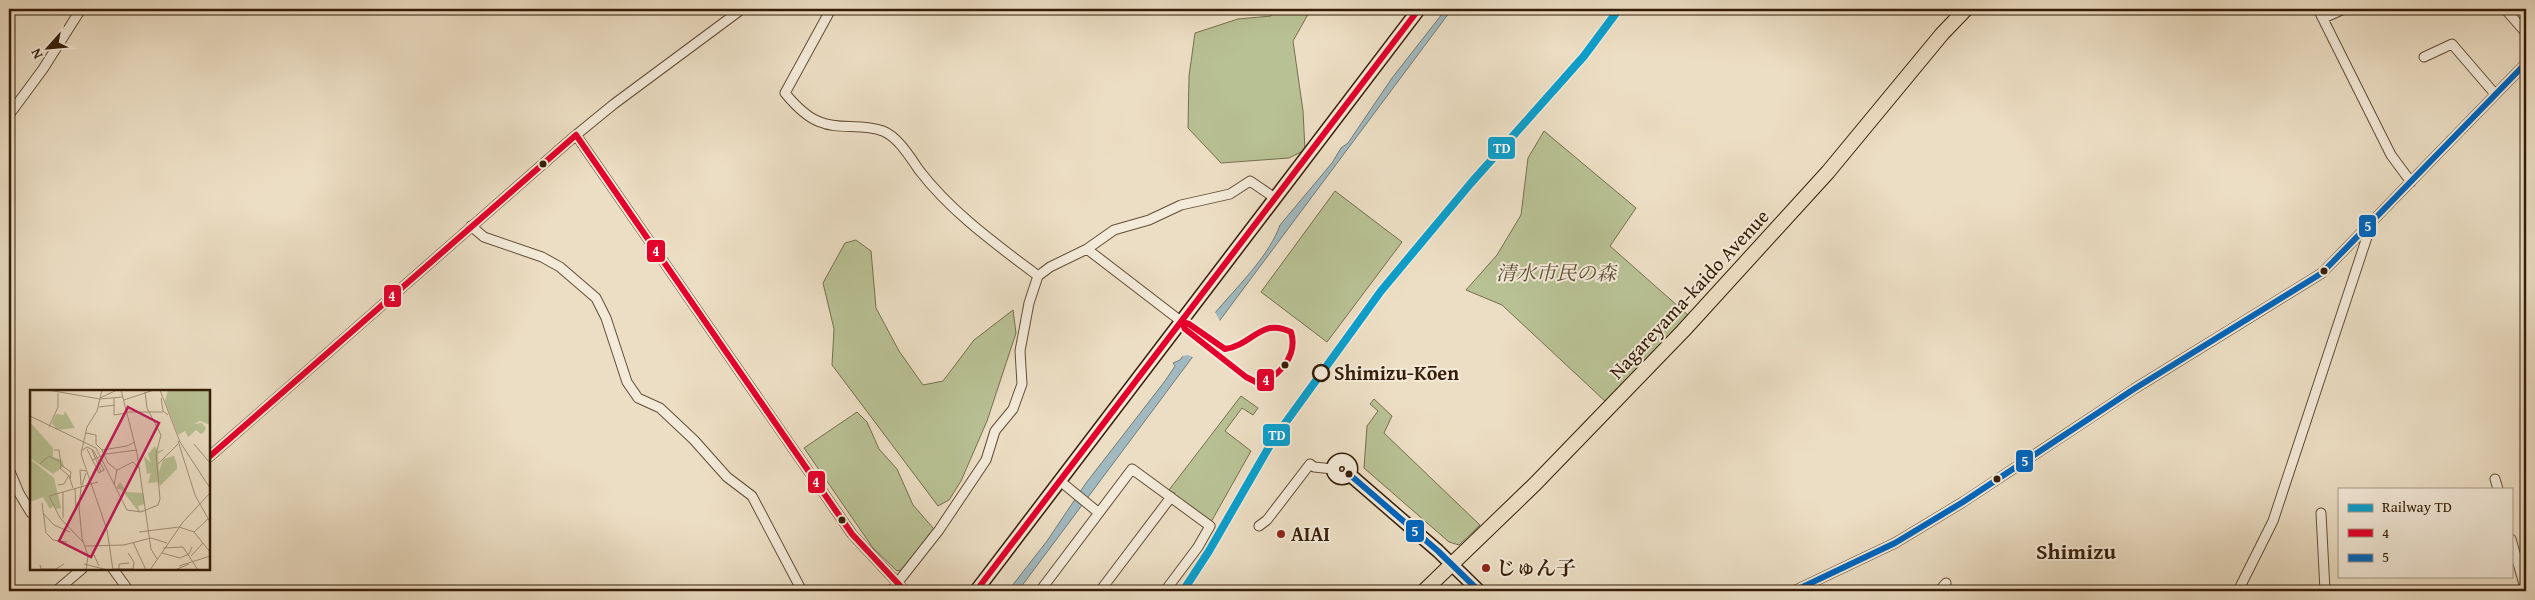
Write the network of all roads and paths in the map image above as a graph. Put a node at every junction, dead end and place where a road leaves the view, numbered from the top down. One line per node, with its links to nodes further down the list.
1 (81, 9): 14 (street)
2 (742, 9): 15 (street)
3 (832, 9): 21 (street)
4 (1419, 9): 17 (street)
5 (1966, 9): 35 (main road, Nagareyama-kaido Avenue)
6 (2318, 9): 9 (street)
7 (2344, 9): 9 (street)
8 (2505, 9): 10 (street)
9 (2324, 18): 16 (street)
10 (2526, 33)
11 (2424, 58): 13 (street)
12 (2526, 63): 13 (street)
13 (2495, 94): 16 (street)
14 (9, 115)
15 (576, 136): 19 (street); 39 (street)
16 (2411, 182): 18 (street)
17 (1275, 198): 20 (street); 22 (street)
18 (2371, 225): 50 (street); 52 (street)
19 (471, 226): 23 (street); 42 (street)
20 (1087, 249): 21 (street); 22 (street)
21 (1038, 276): 39 (street)
22 (1182, 322): 27 (street)
23 (210, 456)
24 (9, 469): 31 (street)
25 (1333, 469): 33 (street); 35 (street)
26 (2495, 479): 28 (street)
27 (1060, 481): 30 (street); 44 (street)
28 (2498, 488)
29 (1171, 497): 30 (street); 46 (street); 47 (street)
30 (1096, 510): 45 (street)
31 (30, 511)
32 (2321, 513): 53 (street)
33 (1259, 526)
34 (2512, 542): 54 (street)
35 (1452, 564): 48 (main road, Nagareyama-kaido Avenue); 49 (street)
36 (81, 570): 40 (street)
37 (114, 570): 41 (street)
38 (1946, 583): 51 (street)
39 (894, 588): 43 (street)
40 (56, 591)
41 (130, 591)
42 (802, 591)
43 (905, 591)
44 (976, 591)
45 (1040, 591)
46 (1100, 591)
47 (1165, 591)
48 (1424, 591)
49 (1479, 591)
50 (1794, 591)
51 (1939, 591)
52 (2238, 591)
53 (2325, 591)
54 (2526, 591)

